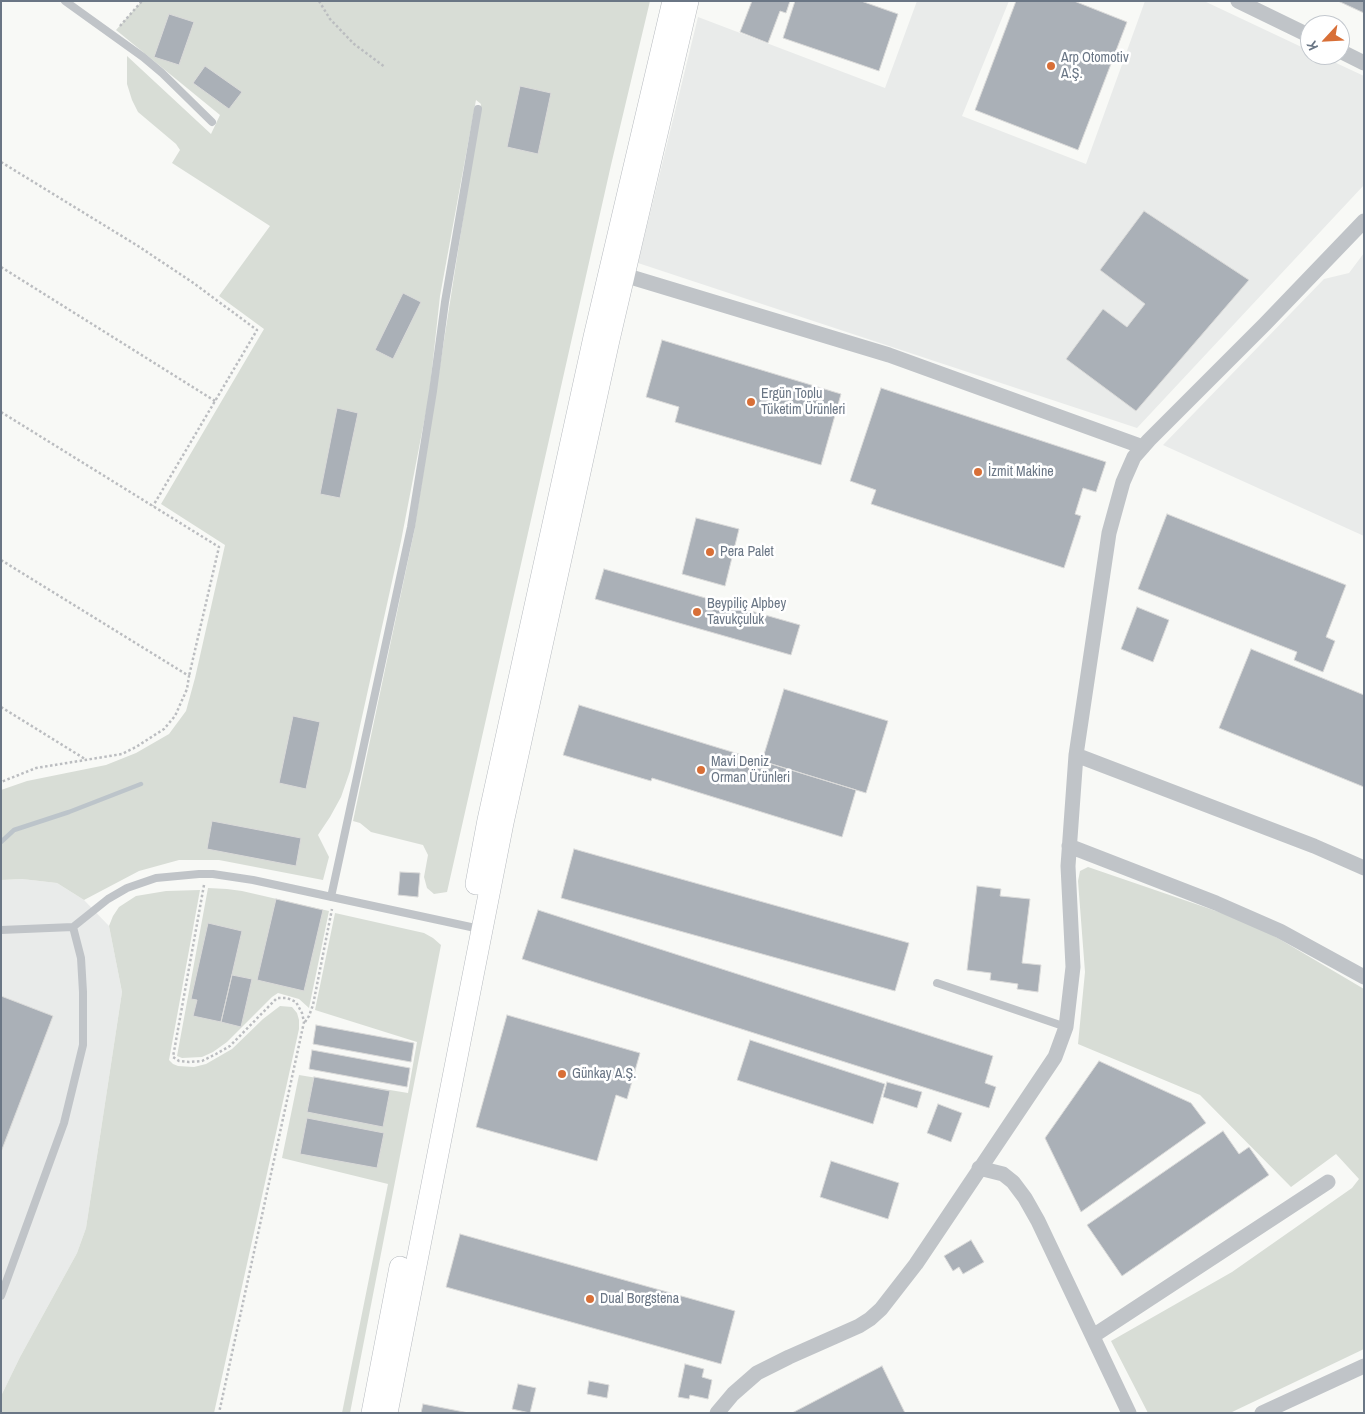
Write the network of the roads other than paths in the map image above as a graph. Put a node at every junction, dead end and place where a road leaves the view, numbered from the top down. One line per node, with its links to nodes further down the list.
1 (65, 1): 9 (lane)
2 (673, 1): 18 (main road)
3 (688, 1): 11 (main road)
4 (1238, 1): 5 (street)
5 (1300, 31)
6 (1350, 56): 7 (street)
7 (1364, 63)
8 (478, 109): 16 (lane)
9 (212, 122)
10 (1364, 221): 12 (street)
11 (624, 275): 12 (street); 18 (main road)
12 (1143, 447): 13 (street)
13 (1076, 755): 14 (street); 15 (street)
14 (1069, 846): 20 (street); 22 (street)
15 (1364, 868)
16 (333, 897): 17 (lane); 18 (lane)
17 (73, 928): 19 (lane); 25 (lane)
18 (475, 928): 28 (main road); 29 (main road)
19 (1, 930)
20 (1364, 977)
21 (936, 984): 22 (lane)
22 (1066, 1028): 23 (street)
23 (978, 1168): 26 (street); 30 (street)
24 (1328, 1182): 26 (street)
25 (1, 1296)
26 (1093, 1336): 31 (street)
27 (1364, 1366): 32 (street)
28 (372, 1413)
29 (387, 1413)
30 (717, 1413)
31 (1129, 1413)
32 (1262, 1413)

